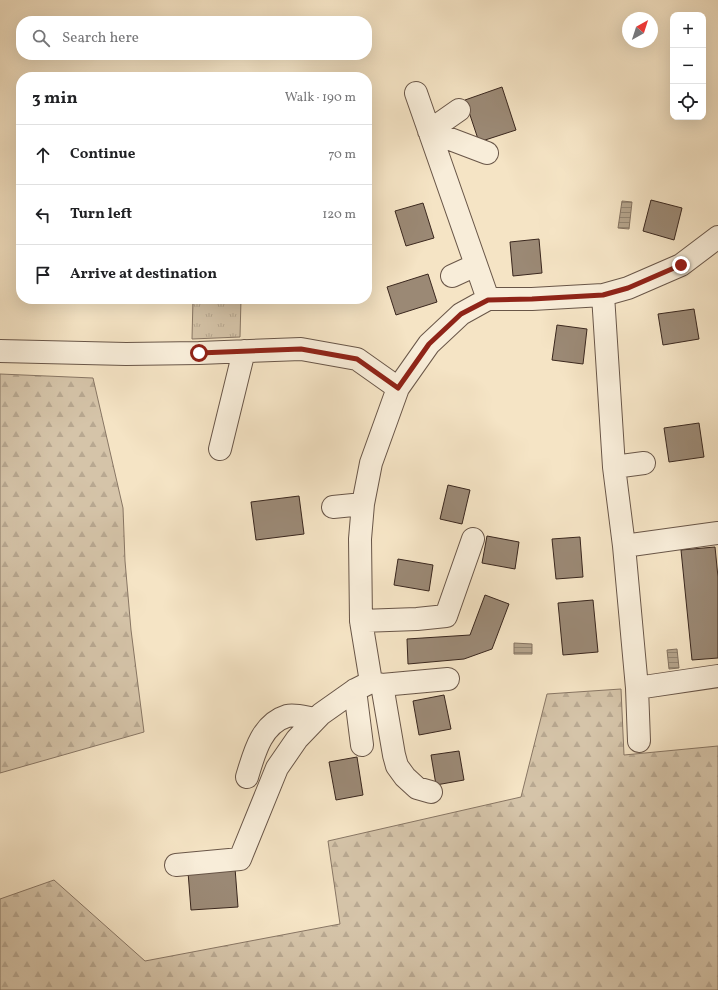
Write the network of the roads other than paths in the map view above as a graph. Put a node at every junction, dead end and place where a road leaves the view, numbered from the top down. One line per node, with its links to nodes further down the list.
1 (416, 93): 3 (street)
2 (459, 110): 3 (street)
3 (429, 131): 4 (street); 6 (street)
4 (487, 153)
5 (718, 237): 8 (street)
6 (476, 265): 7 (street); 9 (street)
7 (452, 276)
8 (603, 295): 9 (street); 15 (street)
9 (488, 300): 12 (street)
10 (0, 351): 11 (street)
11 (244, 351): 12 (street); 13 (street)
12 (398, 388): 16 (street)
13 (220, 449)
14 (644, 463): 15 (street)
15 (614, 467): 20 (street)
16 (363, 504): 17 (street); 21 (street)
17 (333, 507)
18 (718, 533): 20 (street)
19 (473, 539): 21 (street)
20 (624, 546): 25 (street)
21 (361, 621): 24 (street)
22 (718, 676): 25 (street)
23 (448, 679): 24 (street)
24 (369, 686): 26 (street); 28 (street); 30 (street)
25 (637, 688): 27 (street)
26 (315, 719): 29 (street); 31 (street)
27 (639, 741)
28 (362, 746)
29 (246, 777)
30 (431, 792)
31 (176, 865)

